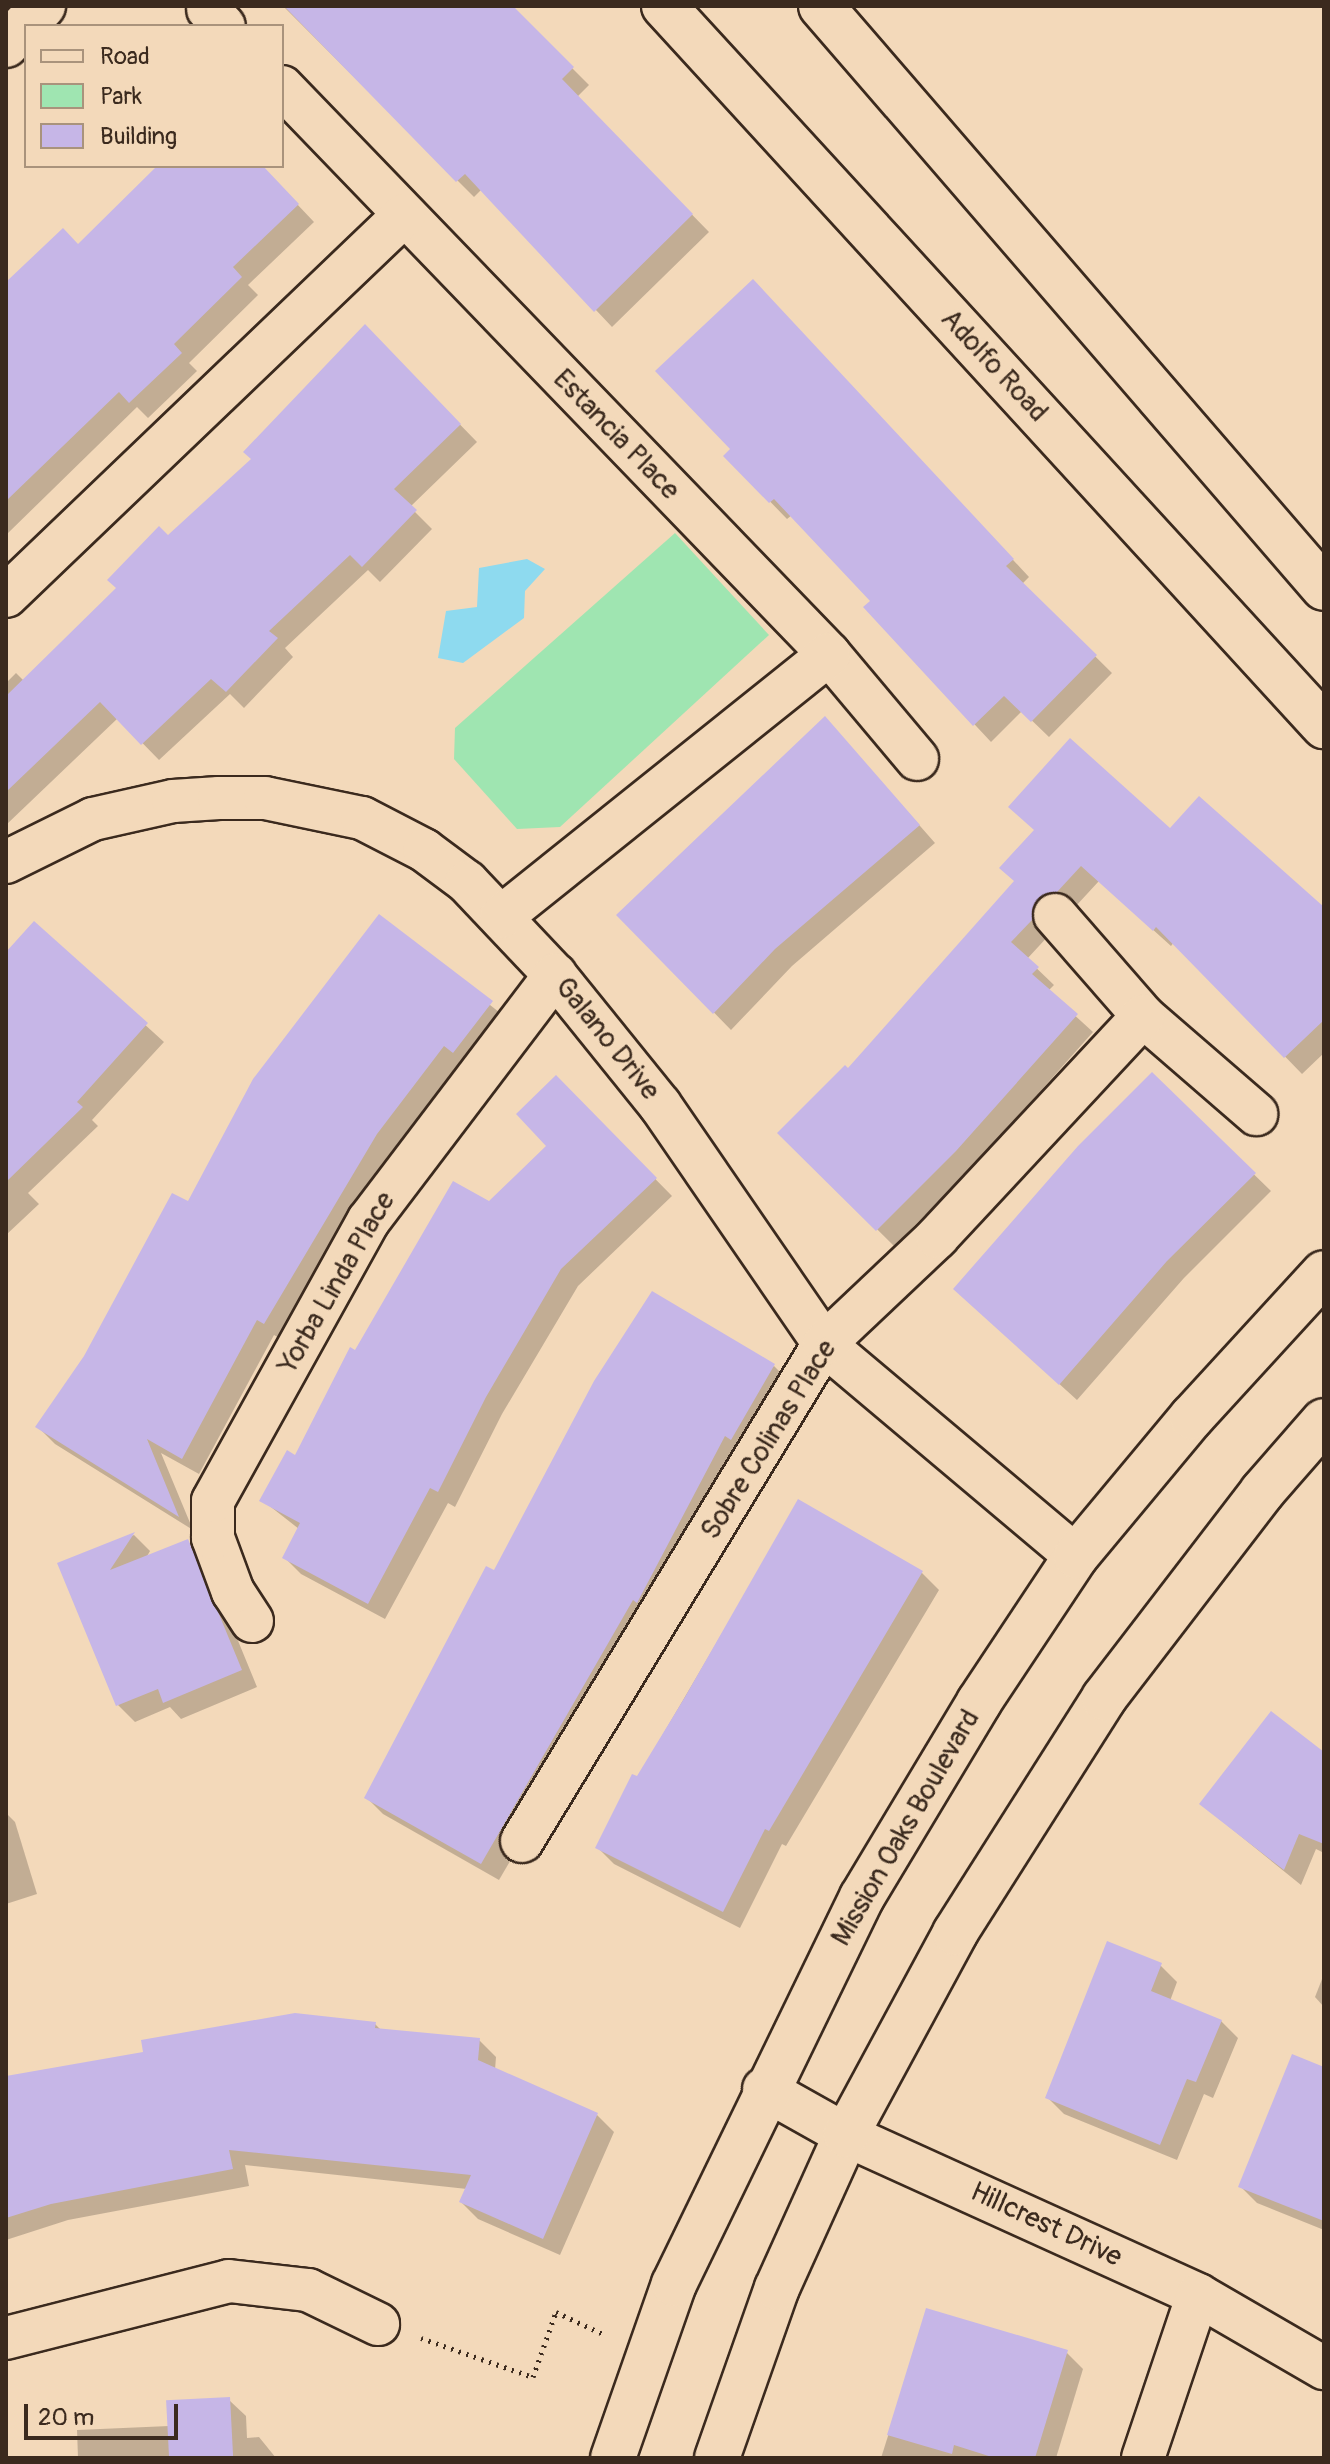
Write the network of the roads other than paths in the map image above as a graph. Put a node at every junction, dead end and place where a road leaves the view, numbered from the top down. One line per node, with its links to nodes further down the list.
1 (43, 6): 4 (main road)
2 (664, 6): 12 (main road, Adolfo Road)
3 (821, 6): 9 (main road)
4 (26, 24)
5 (24, 26): 6 (main road)
6 (6, 45)
7 (284, 89): 8 (street, Estancia Place)
8 (404, 215): 10 (street); 11 (street, Estancia Place)
9 (1324, 588)
10 (6, 596)
11 (829, 654): 13 (street, Estancia Place); 16 (street)
12 (1324, 726)
13 (917, 759)
14 (6, 862): 16 (street, Galano Drive)
15 (1055, 915): 18 (street)
16 (501, 917): 17 (street, Galano Drive)
17 (555, 975): 21 (street, Galano Drive); 24 (street, Yorba Linda Place)
18 (1143, 1016): 19 (street); 21 (street, Sobre Colinas Place)
19 (1256, 1114)
20 (1324, 1273): 23 (main road, Mission Oaks Boulevard)
21 (824, 1344): 23 (street, Galano Drive); 25 (street, Sobre Colinas Place)
22 (1324, 1421): 27 (main road)
23 (1076, 1556): 26 (main road, Mission Oaks Boulevard)
24 (252, 1621)
25 (522, 1841)
26 (764, 2089): 27 (street, Hillcrest Drive); 32 (main road, Mission Oaks Boulevard)
27 (846, 2135): 28 (street, Hillcrest Drive); 33 (main road)
28 (1198, 2295): 31 (street, Hillcrest Drive); 34 (street)
29 (378, 2324): 30 (street)
30 (6, 2338)
31 (1324, 2368)
32 (613, 2458)
33 (717, 2458)
34 (1143, 2458)

